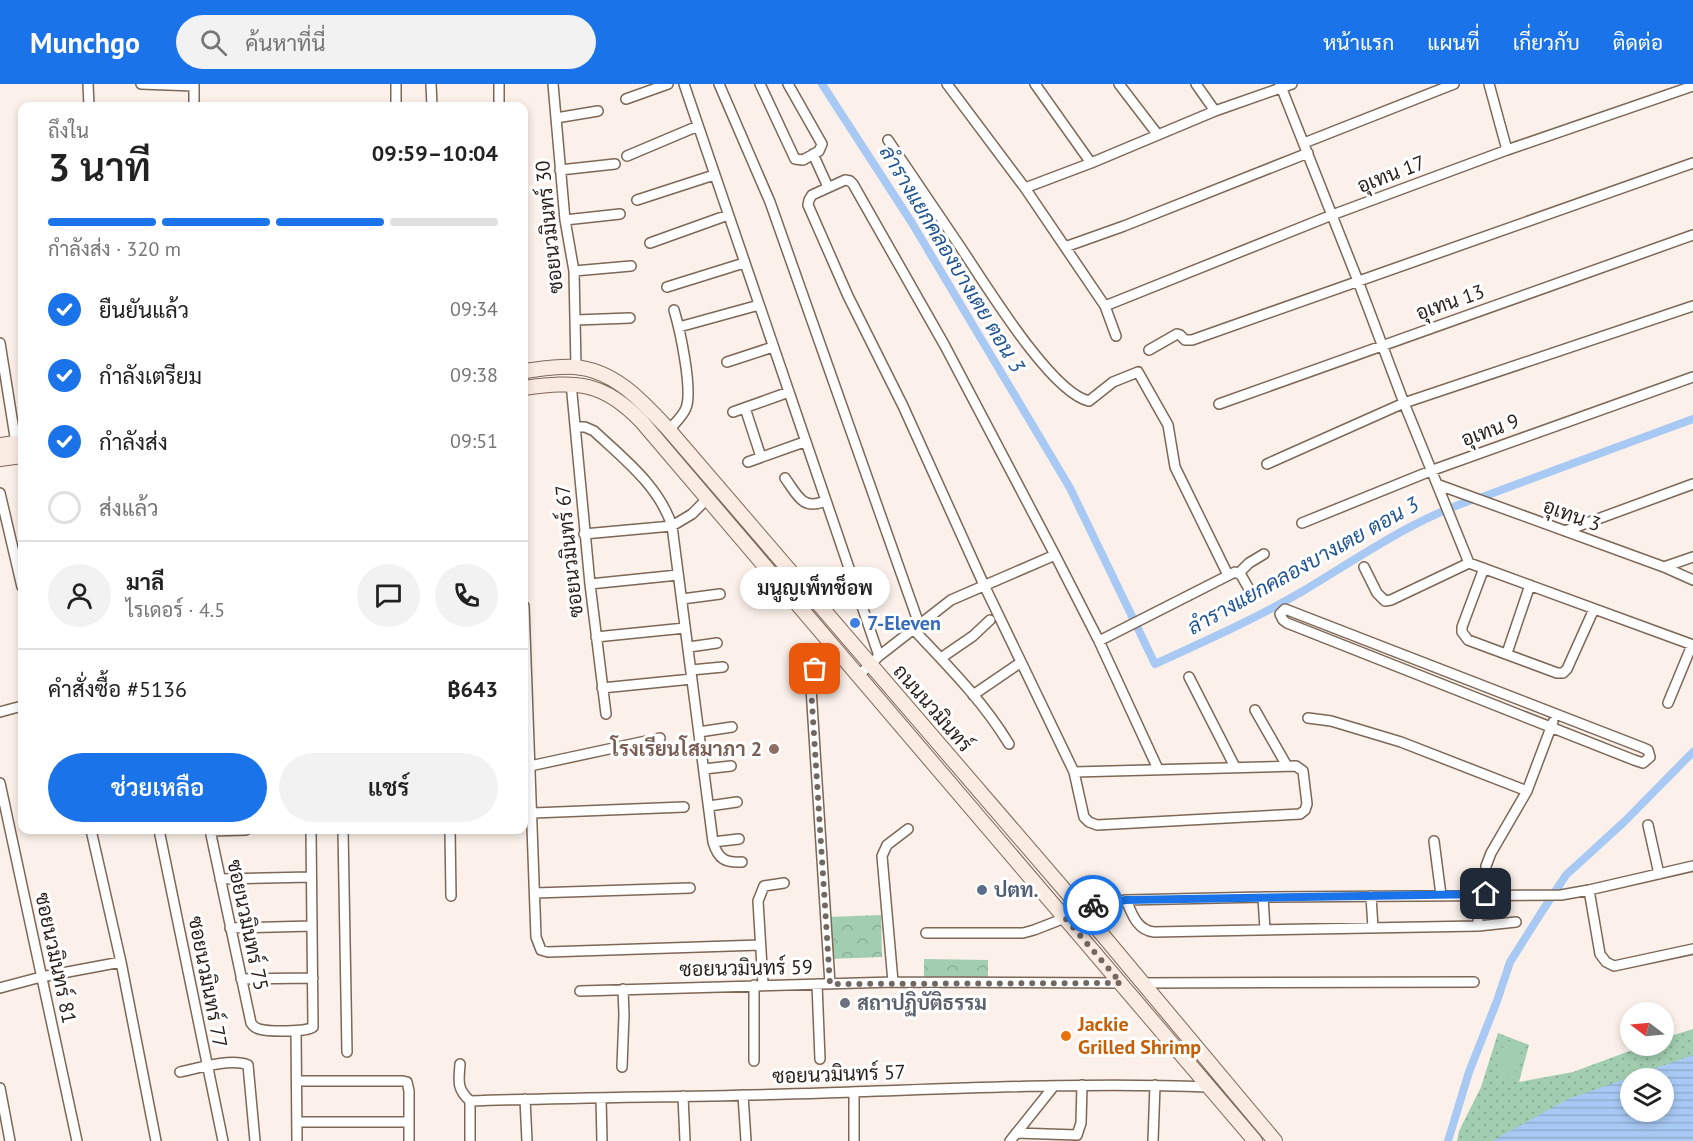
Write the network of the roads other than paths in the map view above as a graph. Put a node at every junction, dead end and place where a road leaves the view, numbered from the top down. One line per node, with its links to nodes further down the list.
1 (88, 84): 22 (street)
2 (141, 84): 18 (street)
3 (396, 84): 24 (street)
4 (431, 84): 25 (street)
5 (499, 84): 26 (street)
6 (553, 84): 29 (street, ซอยนวมินทร์ 30)
7 (668, 84): 21 (street)
8 (684, 84): 30 (street)
9 (719, 84): 123 (street)
10 (759, 84): 36 (street)
11 (788, 84): 36 (street)
12 (947, 84): 44 (street)
13 (1035, 84): 38 (street)
14 (1119, 84): 31 (street)
15 (1196, 84): 28 (street)
16 (1454, 84): 33 (street)
17 (1489, 84): 34 (street)
18 (194, 85): 23 (street)
19 (1285, 85): 28 (street); 33 (street)
20 (1693, 86): 34 (street, อุเทน 17)
21 (626, 99)
22 (89, 102)
23 (194, 102)
24 (396, 102)
25 (432, 102)
26 (500, 102)
27 (598, 111): 29 (street)
28 (1215, 111): 31 (street)
29 (556, 118): 41 (street, ซอยนวมินทร์ 30)
30 (698, 126): 37 (street); 42 (street)
31 (1158, 135): 38 (street)
32 (888, 140): 113 (street)
33 (1304, 143): 35 (street)
34 (1507, 150): 48 (street, อุเทน 17)
35 (1308, 153): 48 (street); 52 (street)
36 (813, 154): 43 (street)
37 (627, 156)
38 (1092, 163): 44 (street)
39 (1693, 163): 56 (street)
40 (615, 164): 41 (street)
41 (560, 170): 49 (street, ซอยนวมินทร์ 30)
42 (714, 175): 45 (street); 47 (street)
43 (828, 187): 104 (street); 116 (street)
44 (1025, 188): 52 (street)
45 (637, 200)
46 (620, 214): 49 (street)
47 (729, 214): 51 (street); 53 (street)
48 (1332, 215): 56 (street); 59 (street, อุเทน 17)
49 (565, 220): 55 (street, ซอยนวมินทร์ 30)
50 (1693, 235): 67 (street, อุเทน 13)
51 (650, 243)
52 (1065, 247): 59 (street)
53 (744, 263): 57 (street); 58 (street)
54 (631, 266): 55 (street)
55 (574, 271): 63 (street, ซอยนวมินทร์ 30)
56 (1358, 281): 67 (street); 69 (street)
57 (667, 287)
58 (759, 305): 64 (street); 68 (street)
59 (1105, 306): 65 (street)
60 (1693, 306): 77 (street)
61 (675, 310): 64 (street)
62 (630, 318): 63 (street)
63 (576, 320): 71 (street, ซอยนวมินทร์ 30)
64 (679, 327): 82 (street)
65 (1116, 336)
66 (0, 343): 84 (street)
67 (1383, 344): 77 (street); 78 (street, อุเทน 13)
68 (773, 347): 70 (street); 76 (street)
69 (1149, 350)
70 (728, 362)
71 (576, 367): 72 (main road, ถนนนวมินทร์); 82 (main road, ถนนนวมินทร์)
72 (528, 371)
73 (1693, 377): 92 (street, อุเทน 9)
74 (572, 383): 75 (main road, ถนนนวมินทร์); 81 (street, ซอยนวมินทร์ 67); 97 (main road, ถนนนวมินทร์)
75 (528, 388)
76 (789, 392): 79 (street); 83 (street)
77 (1404, 403): 91 (street); 92 (street)
78 (1219, 404)
79 (745, 408): 80 (street); 88 (street)
80 (733, 412)
81 (575, 427): 100 (street); 102 (street, ซอยนวมินทร์ 67)
82 (669, 430): 133 (main road, ถนนนวมินทร์)
83 (804, 442): 88 (street); 98 (street)
84 (18, 444)
85 (0, 446): 86 (main road)
86 (18, 450)
87 (18, 450): 89 (main road)
88 (761, 457): 90 (street)
89 (0, 459)
90 (748, 462)
91 (1267, 464)
92 (1433, 470): 95 (street); 99 (street, อุเทน 9)
93 (785, 478): 98 (street)
94 (1693, 484): 101 (street)
95 (1439, 485): 101 (street, อุเทน 3); 106 (street)
96 (0, 493): 110 (street)
97 (708, 498): 100 (street); 130 (main road, ถนนนวมินทร์)
98 (825, 501): 133 (street)
99 (1302, 523)
100 (672, 526): 102 (street); 112 (street)
101 (1565, 531): 108 (street, อุเทน 3)
102 (585, 534): 115 (street, ซอยนวมินทร์ 67)
103 (1264, 554): 111 (street)
104 (1055, 555): 116 (street); 126 (street)
105 (1693, 557): 108 (street)
106 (1469, 563): 107 (street); 109 (street)
107 (1364, 567)
108 (1664, 567): 114 (street, อุเทน 3)
109 (1484, 568): 117 (street); 131 (street)
110 (18, 570)
111 (1239, 573): 113 (street); 119 (street)
112 (678, 575): 115 (street); 120 (street)
113 (1228, 576): 126 (street)
114 (1693, 580)
115 (590, 584): 125 (street, ซอยนวมินทร์ 67)
116 (984, 585): 123 (street); 160 (street)
117 (1530, 585): 121 (street); 131 (street)
118 (720, 594): 120 (street)
119 (1253, 596)
120 (682, 599): 124 (street)
121 (1594, 609): 128 (street); 131 (street)
122 (990, 620): 132 (street)
123 (916, 626): 132 (street); 133 (street)
124 (685, 628): 125 (street); 129 (street)
125 (596, 637): 139 (street, ซอยนวมินทร์ 67)
126 (1099, 641): 159 (street)
127 (717, 643): 129 (street)
128 (1693, 645): 141 (street)
129 (689, 647): 136 (street)
130 (835, 647): 137 (main road, ถนนนวมินทร์); 213 (street)
131 (1507, 653)
132 (941, 658): 140 (street)
133 (875, 661): 137 (street); 193 (main road, ถนนนวมินทร์)
134 (1017, 665): 140 (street)
135 (723, 666): 136 (street)
136 (692, 674): 139 (street); 151 (street)
137 (859, 675): 194 (main road, ถนนนวมินทร์)
138 (1189, 677): 157 (street)
139 (602, 688): 146 (street, ซอยนวมินทร์ 67)
140 (973, 695): 153 (street)
141 (1668, 703)
142 (18, 707): 144 (street)
143 (1255, 710): 156 (street)
144 (0, 712)
145 (528, 713): 154 (street)
146 (606, 714)
147 (1556, 714): 150 (street); 150 (street); 150 (street)
148 (1308, 718): 162 (street)
149 (732, 727): 151 (street)
150 (1551, 728): 162 (street)
151 (699, 732): 158 (street)
152 (660, 738): 154 (street)
153 (1009, 744)
154 (530, 766): 166 (street)
155 (731, 766): 158 (street)
156 (1287, 766): 157 (street); 160 (street)
157 (1235, 767): 159 (street)
158 (704, 769): 164 (street)
159 (1158, 769): 160 (street)
160 (1074, 772)
161 (0, 783): 205 (street, ซอยนวมินทร์ 81)
162 (1527, 791): 188 (street)
163 (736, 802): 164 (street)
164 (709, 806): 177 (street)
165 (684, 807): 166 (street)
166 (533, 813): 186 (street)
167 (1648, 825): 180 (street)
168 (908, 829): 208 (street)
169 (92, 834): 204 (street)
170 (160, 834): 223 (street, ซอยนวมินทร์ 77)
171 (211, 834): 182 (street, ซอยนวมินทร์ 75)
172 (311, 834): 181 (street)
173 (343, 834): 219 (street)
174 (450, 834): 189 (street)
175 (739, 839): 177 (street)
176 (1434, 841): 187 (street)
177 (713, 842): 178 (street)
178 (742, 862)
179 (1693, 866): 180 (street)
180 (1659, 874): 185 (street)
181 (311, 877): 182 (street); 196 (street)
182 (220, 879): 198 (street, ซอยนวมินทร์ 75)
183 (784, 883): 202 (street)
184 (690, 888): 186 (street)
185 (1589, 890): 188 (street); 203 (street)
186 (535, 893): 202 (street)
187 (1441, 895): 188 (street); 190 (street)
188 (1482, 895): 197 (street)
189 (451, 896)
190 (1371, 896): 191 (street); 199 (street)
191 (1263, 897): 192 (street); 200 (street)
192 (1126, 900): 193 (street); 200 (street)
193 (1080, 908): 194 (main road); 211 (main road, ถนนนวมินทร์)
194 (1065, 918): 201 (street); 210 (main road, ถนนนวมินทร์)
195 (1516, 922): 197 (street)
196 (312, 926): 198 (street); 206 (street)
197 (1478, 926): 199 (street)
198 (230, 928): 207 (street, ซอยนวมินทร์ 75)
199 (1373, 928): 200 (street)
200 (1264, 930)
201 (926, 933)
202 (760, 945): 214 (street)
203 (1693, 949)
204 (121, 962): 205 (street); 243 (street)
205 (41, 977): 215 (street); 242 (street, ซอยนวมินทร์ 81)
206 (313, 978): 207 (street); 218 (street)
207 (241, 979): 218 (street, ซอยนวมินทร์ 75)
208 (893, 982): 210 (street, ซอยนวมินทร์ 59); 213 (street, ซอยนวมินทร์ 59)
209 (1474, 982): 211 (street)
210 (1121, 983): 230 (main road, ถนนนวมินทร์)
211 (1141, 983): 257 (main road, ถนนนวมินทร์)
212 (817, 984): 213 (street, ซอยนวมินทร์ 59); 214 (street, ซอยนวมินทร์ 59); 220 (street)
213 (830, 984)
214 (759, 985): 216 (street, ซอยนวมินทร์ 59); 221 (street)
215 (0, 988)
216 (623, 989): 217 (street, ซอยนวมินทร์ 59); 224 (street)
217 (580, 991)
218 (296, 1031): 226 (street)
219 (347, 1052)
220 (820, 1059)
221 (754, 1061)
222 (460, 1064): 237 (street)
223 (207, 1066): 225 (street); 244 (street, ซอยนวมินทร์ 77); 245 (street)
224 (622, 1067)
225 (180, 1072)
226 (297, 1081): 238 (street); 239 (street)
227 (1155, 1085): 229 (street, ซอยนวมินทร์ 57); 230 (street, ซอยนวมินทร์ 57); 255 (street)
228 (1054, 1086): 229 (street, ซอยนวมินทร์ 57); 232 (street, ซอยนวมินทร์ 57); 240 (street)
229 (1082, 1086): 240 (street)
230 (1209, 1087): 256 (main road, ถนนนวมินทร์)
231 (0, 1088): 241 (street)
232 (854, 1092): 233 (street, ซอยนวมินทร์ 57); 253 (street)
233 (743, 1095): 234 (street, ซอยนวมินทร์ 57); 252 (street)
234 (683, 1096): 235 (street, ซอยนวมินทร์ 57); 251 (street)
235 (600, 1098): 236 (street, ซอยนวมินทร์ 57); 250 (street)
236 (525, 1099): 237 (street, ซอยนวมินทร์ 57); 249 (street)
237 (470, 1101): 248 (street)
238 (297, 1122): 239 (street); 246 (street)
239 (409, 1122): 247 (street)
240 (1016, 1133): 254 (street)
241 (10, 1141)
242 (77, 1141)
243 (156, 1141)
244 (223, 1141)
245 (255, 1141)
246 (297, 1141)
247 (409, 1141)
248 (470, 1141)
249 (527, 1141)
250 (602, 1141)
251 (685, 1141)
252 (746, 1141)
253 (854, 1141)
254 (1010, 1141)
255 (1153, 1141)
256 (1255, 1141)
257 (1275, 1141)

